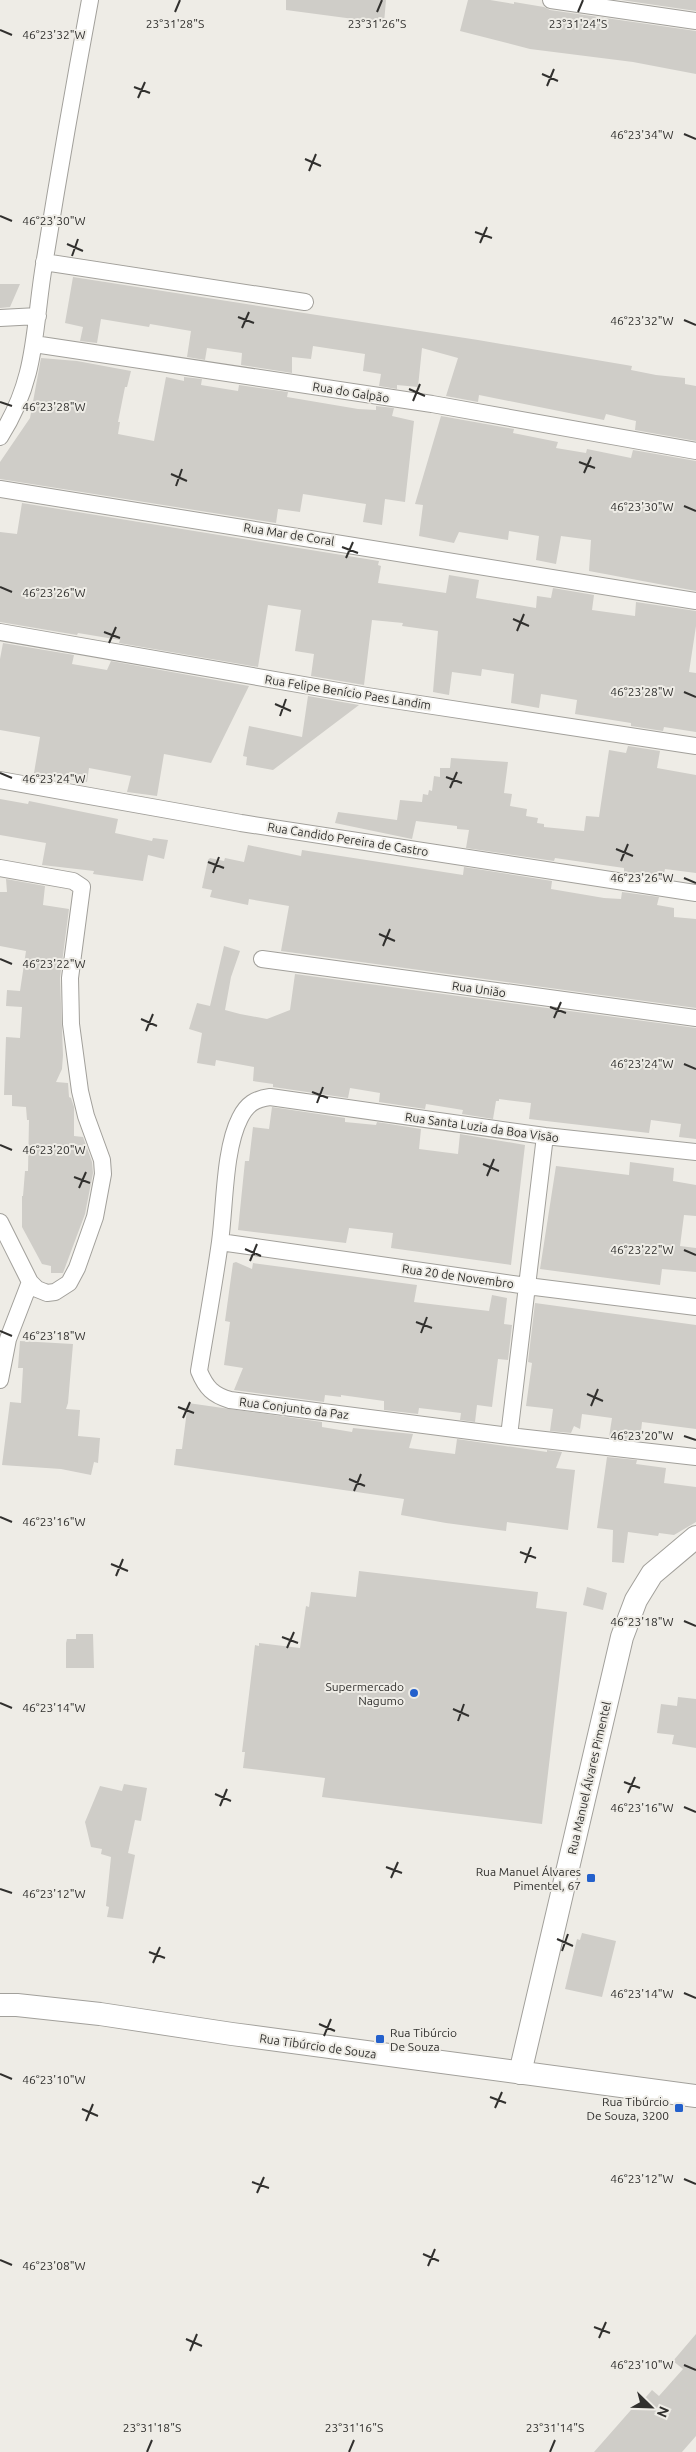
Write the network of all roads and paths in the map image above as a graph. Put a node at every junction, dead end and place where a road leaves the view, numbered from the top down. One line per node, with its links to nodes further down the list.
1 (90, 0): 4 (street)
2 (551, 0): 3 (street)
3 (696, 21)
4 (44, 262): 5 (street); 6 (street)
5 (305, 302)
6 (38, 316): 7 (street); 8 (street)
7 (0, 318)
8 (34, 344): 9 (street); 10 (street, Rua do Galpão)
9 (0, 437)
10 (696, 451)
11 (0, 489): 12 (street, Rua Mar de Coral)
12 (696, 601)
13 (0, 632): 14 (street, Rua Felipe Benício Paes Landim)
14 (696, 746)
15 (0, 780): 17 (street, Rua Candido Pereira de Castro)
16 (0, 868): 25 (street)
17 (696, 893)
18 (262, 959): 19 (street, Rua União)
19 (696, 1018)
20 (270, 1096): 21 (street, Rua Santa Luzia da Boa Visão); 24 (street, Rua Conjunto da Paz)
21 (545, 1136): 22 (street, Rua Santa Luzia da Boa Visão); 26 (street)
22 (696, 1152)
23 (0, 1222): 25 (street)
24 (220, 1242): 26 (street, Rua 20 de Novembro); 29 (street, Rua Conjunto da Paz)
25 (33, 1286): 28 (street)
26 (526, 1286): 27 (street, Rua 20 de Novembro); 29 (street)
27 (696, 1307)
28 (0, 1380)
29 (509, 1436): 30 (street, Rua Conjunto da Paz)
30 (696, 1457)
31 (696, 1537): 33 (main road, Rua Manuel Álvares Pimentel)
32 (0, 2005): 33 (main road, Rua Tibúrcio de Souza)
33 (520, 2073): 34 (main road, Rua Tibúrcio de Souza)
34 (696, 2096)

